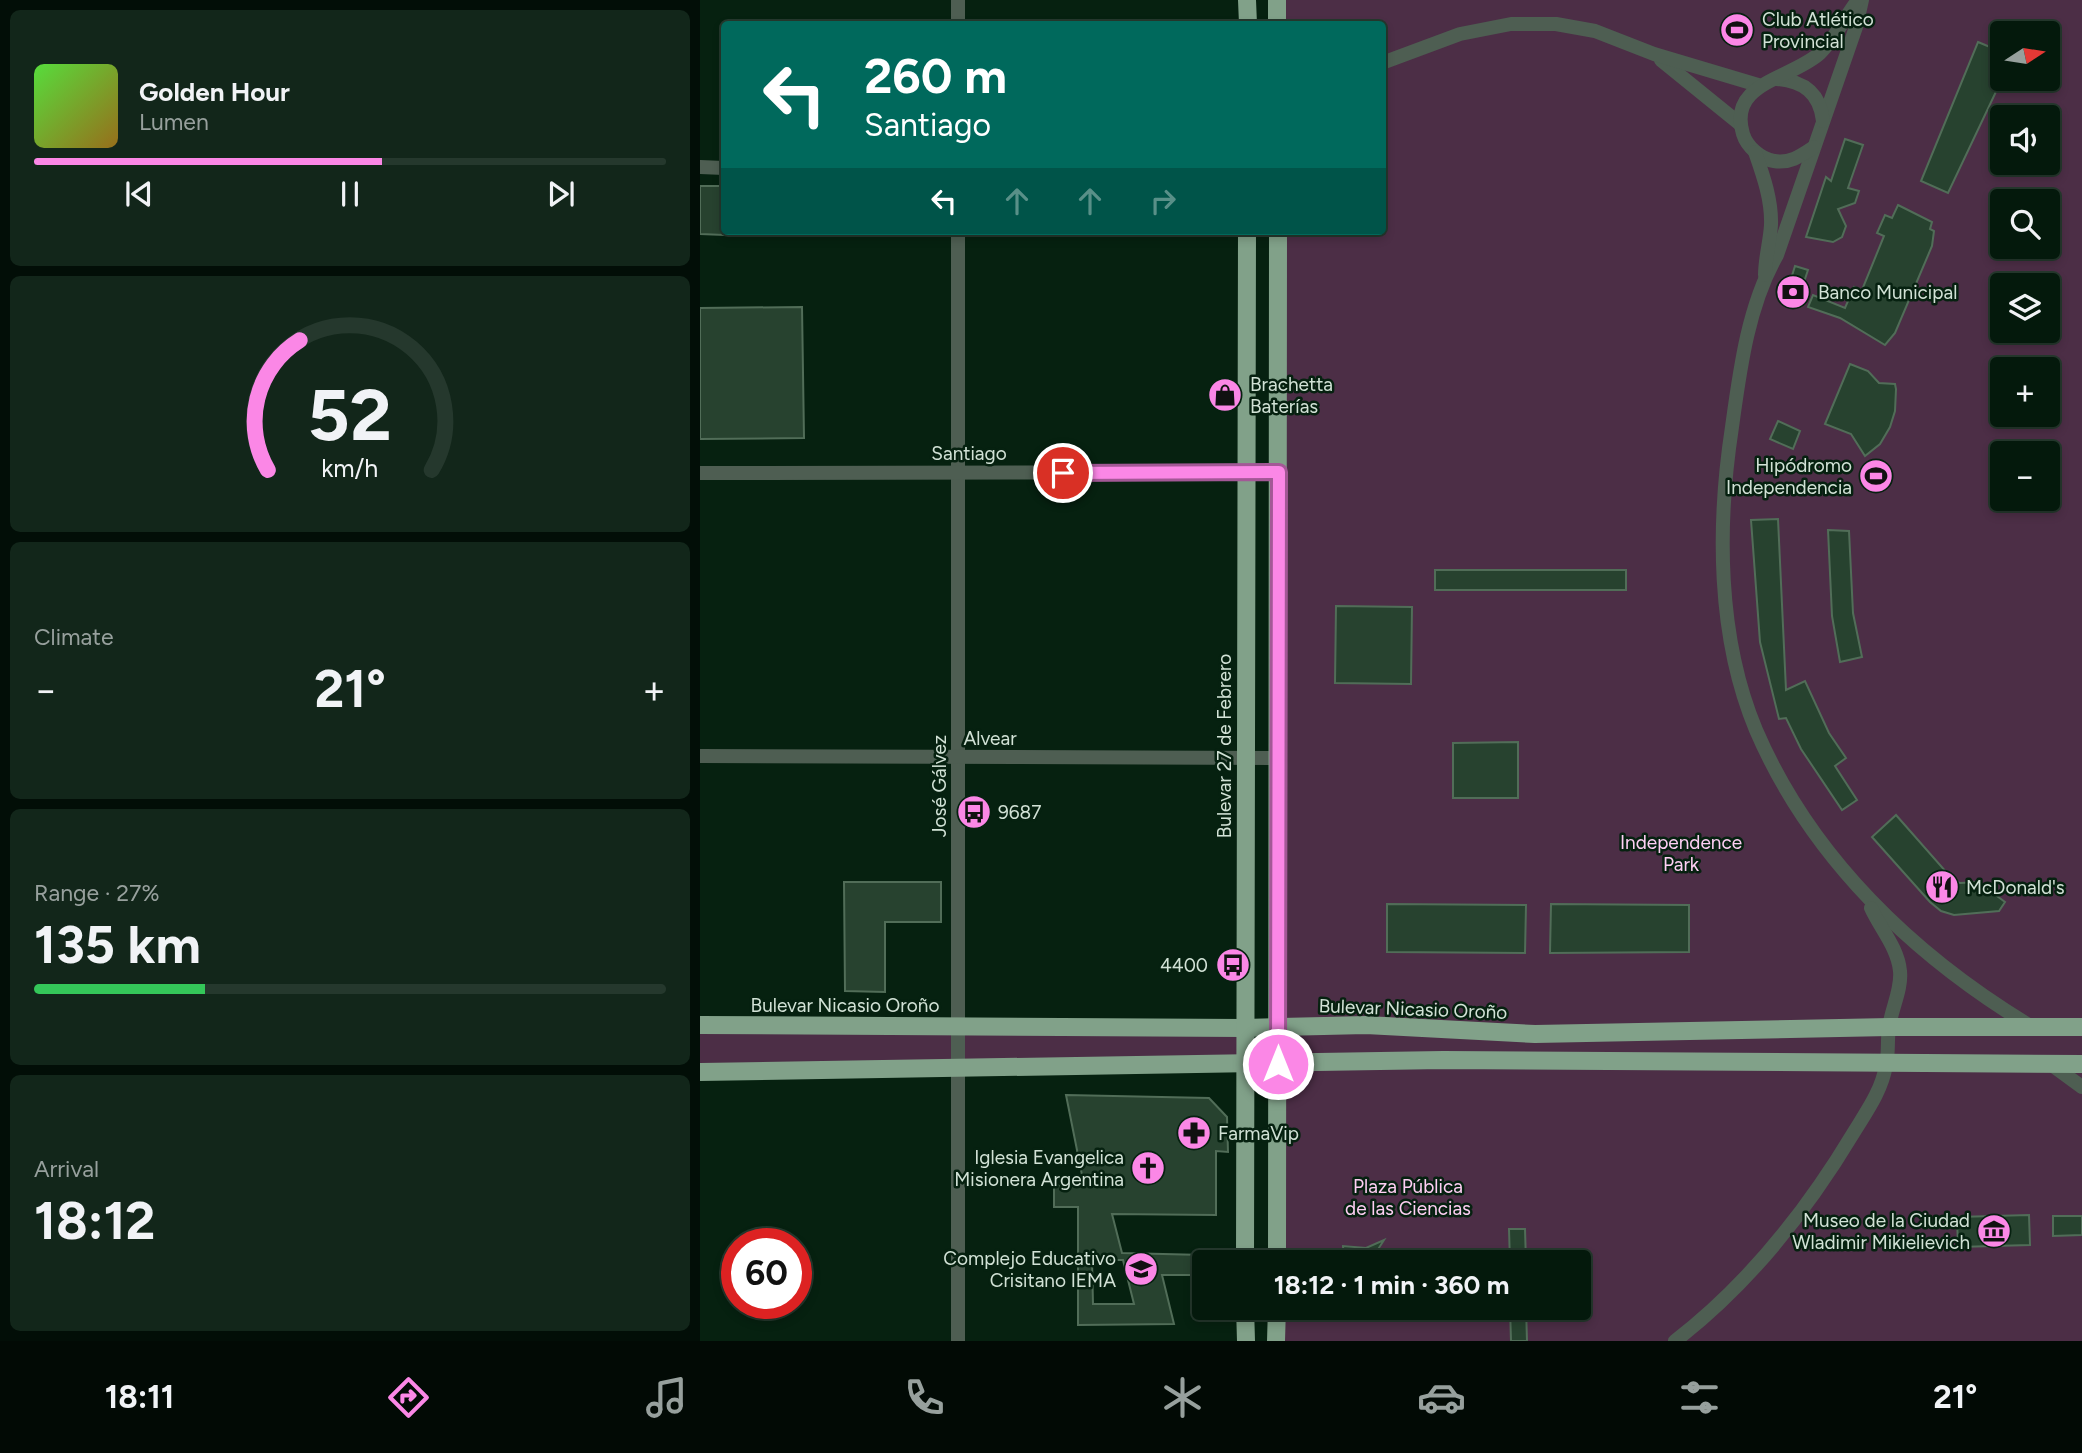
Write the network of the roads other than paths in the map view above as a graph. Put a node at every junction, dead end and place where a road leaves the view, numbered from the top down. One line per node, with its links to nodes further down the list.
1 (958, 0): 5 (street)
2 (1247, 0): 6 (main road)
3 (1276, 0): 7 (main road)
4 (1860, 0): 10 (street); 12 (street)
5 (958, 21)
6 (1248, 21)
7 (1277, 21)
8 (1654, 54): 9 (street); 11 (street); 13 (street)
9 (1386, 62)
10 (1776, 79): 11 (street); 12 (street)
11 (1758, 85): 13 (street)
12 (1824, 121): 14 (street)
13 (1740, 124): 15 (street)
14 (1814, 148): 15 (street); 21 (street)
15 (1755, 152): 21 (street)
16 (700, 167): 17 (street)
17 (721, 168)
18 (958, 235): 25 (street, José Gálvez)
19 (1247, 235): 22 (main road, Bulevar 27 de Febrero)
20 (1278, 235): 23 (main road)
21 (1765, 277): 30 (street)
22 (1247, 472): 23 (street, Santiago); 25 (street, Santiago); 28 (main road, Bulevar 27 de Febrero)
23 (1279, 472): 29 (main road)
24 (700, 473): 25 (street, Santiago)
25 (958, 473): 27 (street, José Gálvez)
26 (700, 756): 27 (street, Alvear)
27 (958, 757): 28 (street, Alvear); 32 (street, José Gálvez)
28 (1245, 757): 29 (street, Alvear); 37 (main road, Bulevar 27 de Febrero)
29 (1280, 758): 33 (main road)
30 (1866, 897): 34 (street); 35 (street)
31 (700, 1025): 32 (main road, Bulevar Nicasio Oroño)
32 (958, 1026): 37 (main road, Bulevar Nicasio Oroño); 43 (street, José Gálvez)
33 (1278, 1027): 34 (main road, Bulevar Nicasio Oroño); 37 (main road, Bulevar Nicasio Oroño); 39 (main road)
34 (1889, 1027): 35 (main road, Bulevar Nicasio Oroño); 41 (street)
35 (2032, 1027): 36 (main road, Bulevar Nicasio Oroño)
36 (2082, 1027)
37 (1244, 1028): 38 (main road, Bulevar 27 de Febrero)
38 (1243, 1063): 39 (main road); 43 (main road); 46 (main road, Bulevar 27 de Febrero)
39 (1278, 1064): 41 (main road); 47 (main road)
40 (2082, 1064): 42 (main road)
41 (1886, 1065): 42 (main road); 53 (street)
42 (2052, 1065): 45 (street)
43 (959, 1068): 44 (main road); 50 (street, José Gálvez)
44 (700, 1072)
45 (2082, 1087)
46 (1245, 1250)
47 (1277, 1250)
48 (1245, 1320): 51 (main road)
49 (1277, 1320): 52 (main road)
50 (958, 1341)
51 (1245, 1341)
52 (1276, 1341)
53 (1675, 1341)

